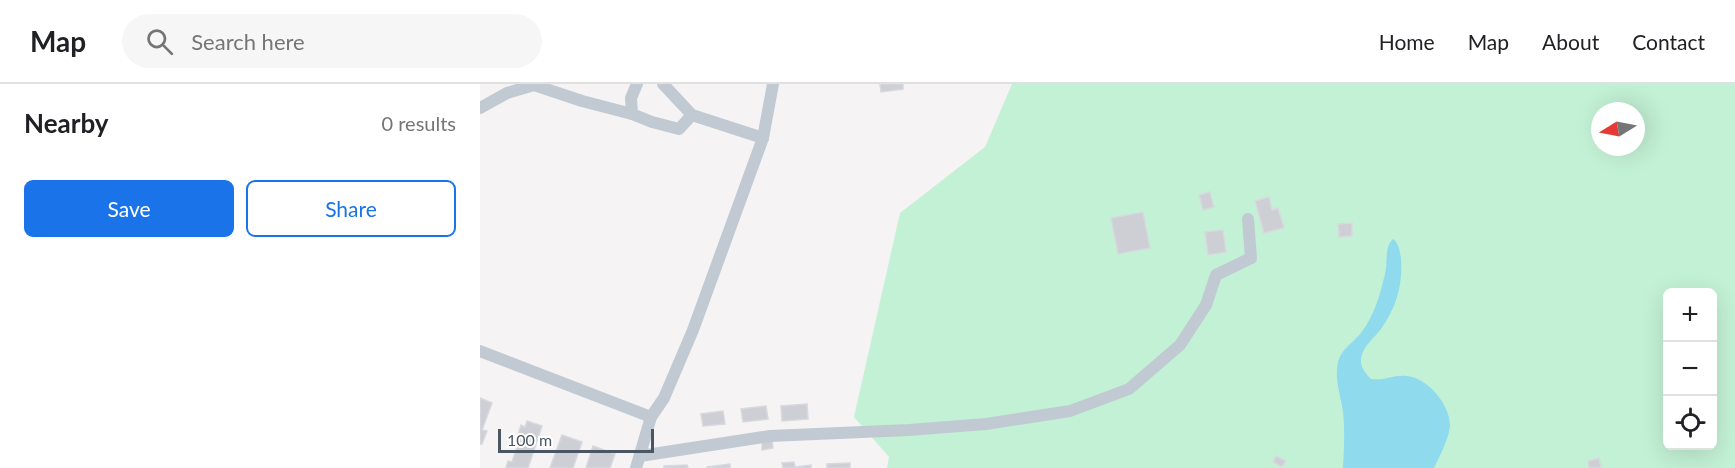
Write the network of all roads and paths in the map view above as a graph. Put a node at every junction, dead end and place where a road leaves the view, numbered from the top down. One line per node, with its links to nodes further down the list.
1 (637, 84): 5 (street)
2 (663, 84): 6 (street)
3 (773, 84): 7 (street)
4 (480, 108): 5 (street)
5 (632, 114): 6 (street)
6 (692, 115): 7 (street)
7 (763, 138): 10 (street)
8 (1248, 219): 11 (street)
9 (480, 351): 10 (street)
10 (651, 417): 11 (street)
11 (638, 462)

